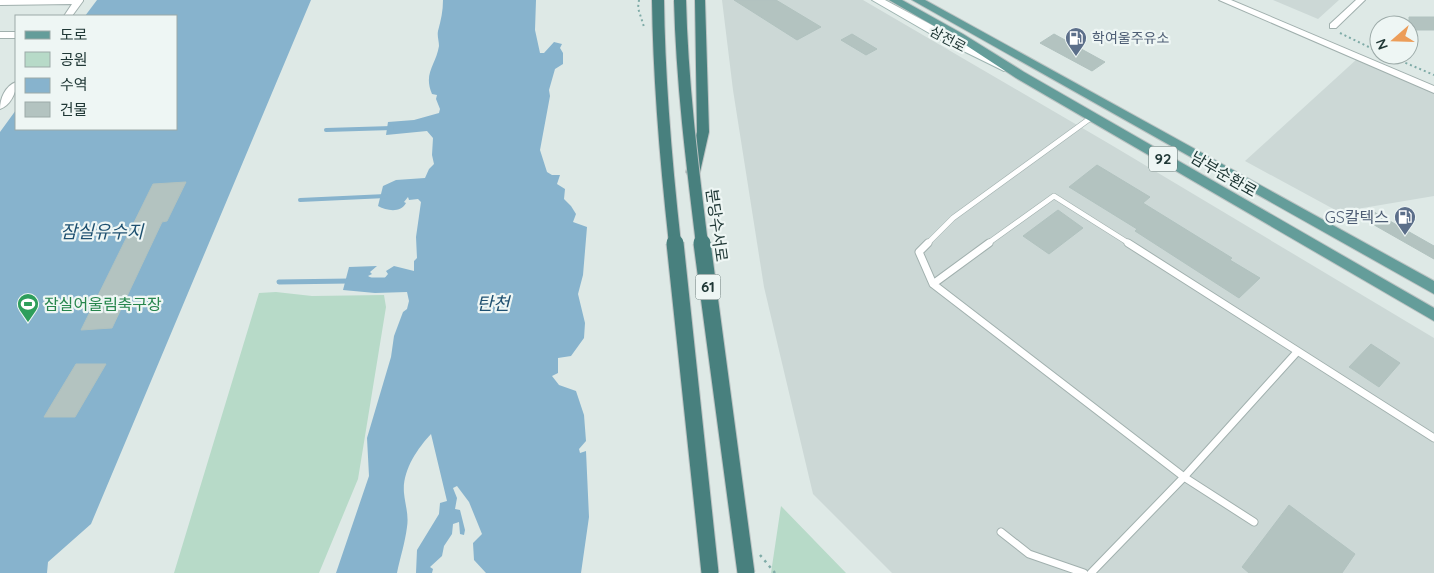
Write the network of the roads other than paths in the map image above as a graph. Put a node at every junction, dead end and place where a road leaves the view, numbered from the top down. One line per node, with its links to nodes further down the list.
1 (79, 0): 10 (street); 11 (street)
2 (658, 0): 29 (highway, 61, bridge)
3 (680, 0): 20 (highway, 분당수서로 / 61, bridge)
4 (700, 0): 20 (highway)
5 (877, 0): 15 (main road, 삼전로)
6 (894, 0): 15 (main road, 남부순환로 / 92)
7 (917, 0): 22 (main road, 남부순환로 / 92)
8 (1223, 0): 17 (street)
9 (1362, 0): 12 (street)
10 (0, 2)
11 (69, 15)
12 (1333, 26)
13 (0, 35): 14 (street)
14 (15, 35)
15 (1020, 75): 19 (main road, 남부순환로 / 92)
16 (15, 86): 18 (street)
17 (1434, 90)
18 (0, 106)
19 (1092, 117): 21 (lane); 23 (main road, 남부순환로 / 92)
20 (693, 173): 30 (highway, 분당수서로 / 61, bridge)
21 (933, 284): 24 (lane); 26 (lane)
22 (1434, 288)
23 (1434, 315)
24 (1298, 352): 25 (lane); 26 (lane)
25 (1434, 438)
26 (1184, 477): 27 (lane); 32 (lane)
27 (1254, 522)
28 (1001, 532): 31 (lane)
29 (710, 573)
30 (746, 573)
31 (1084, 573)
32 (1091, 573)

